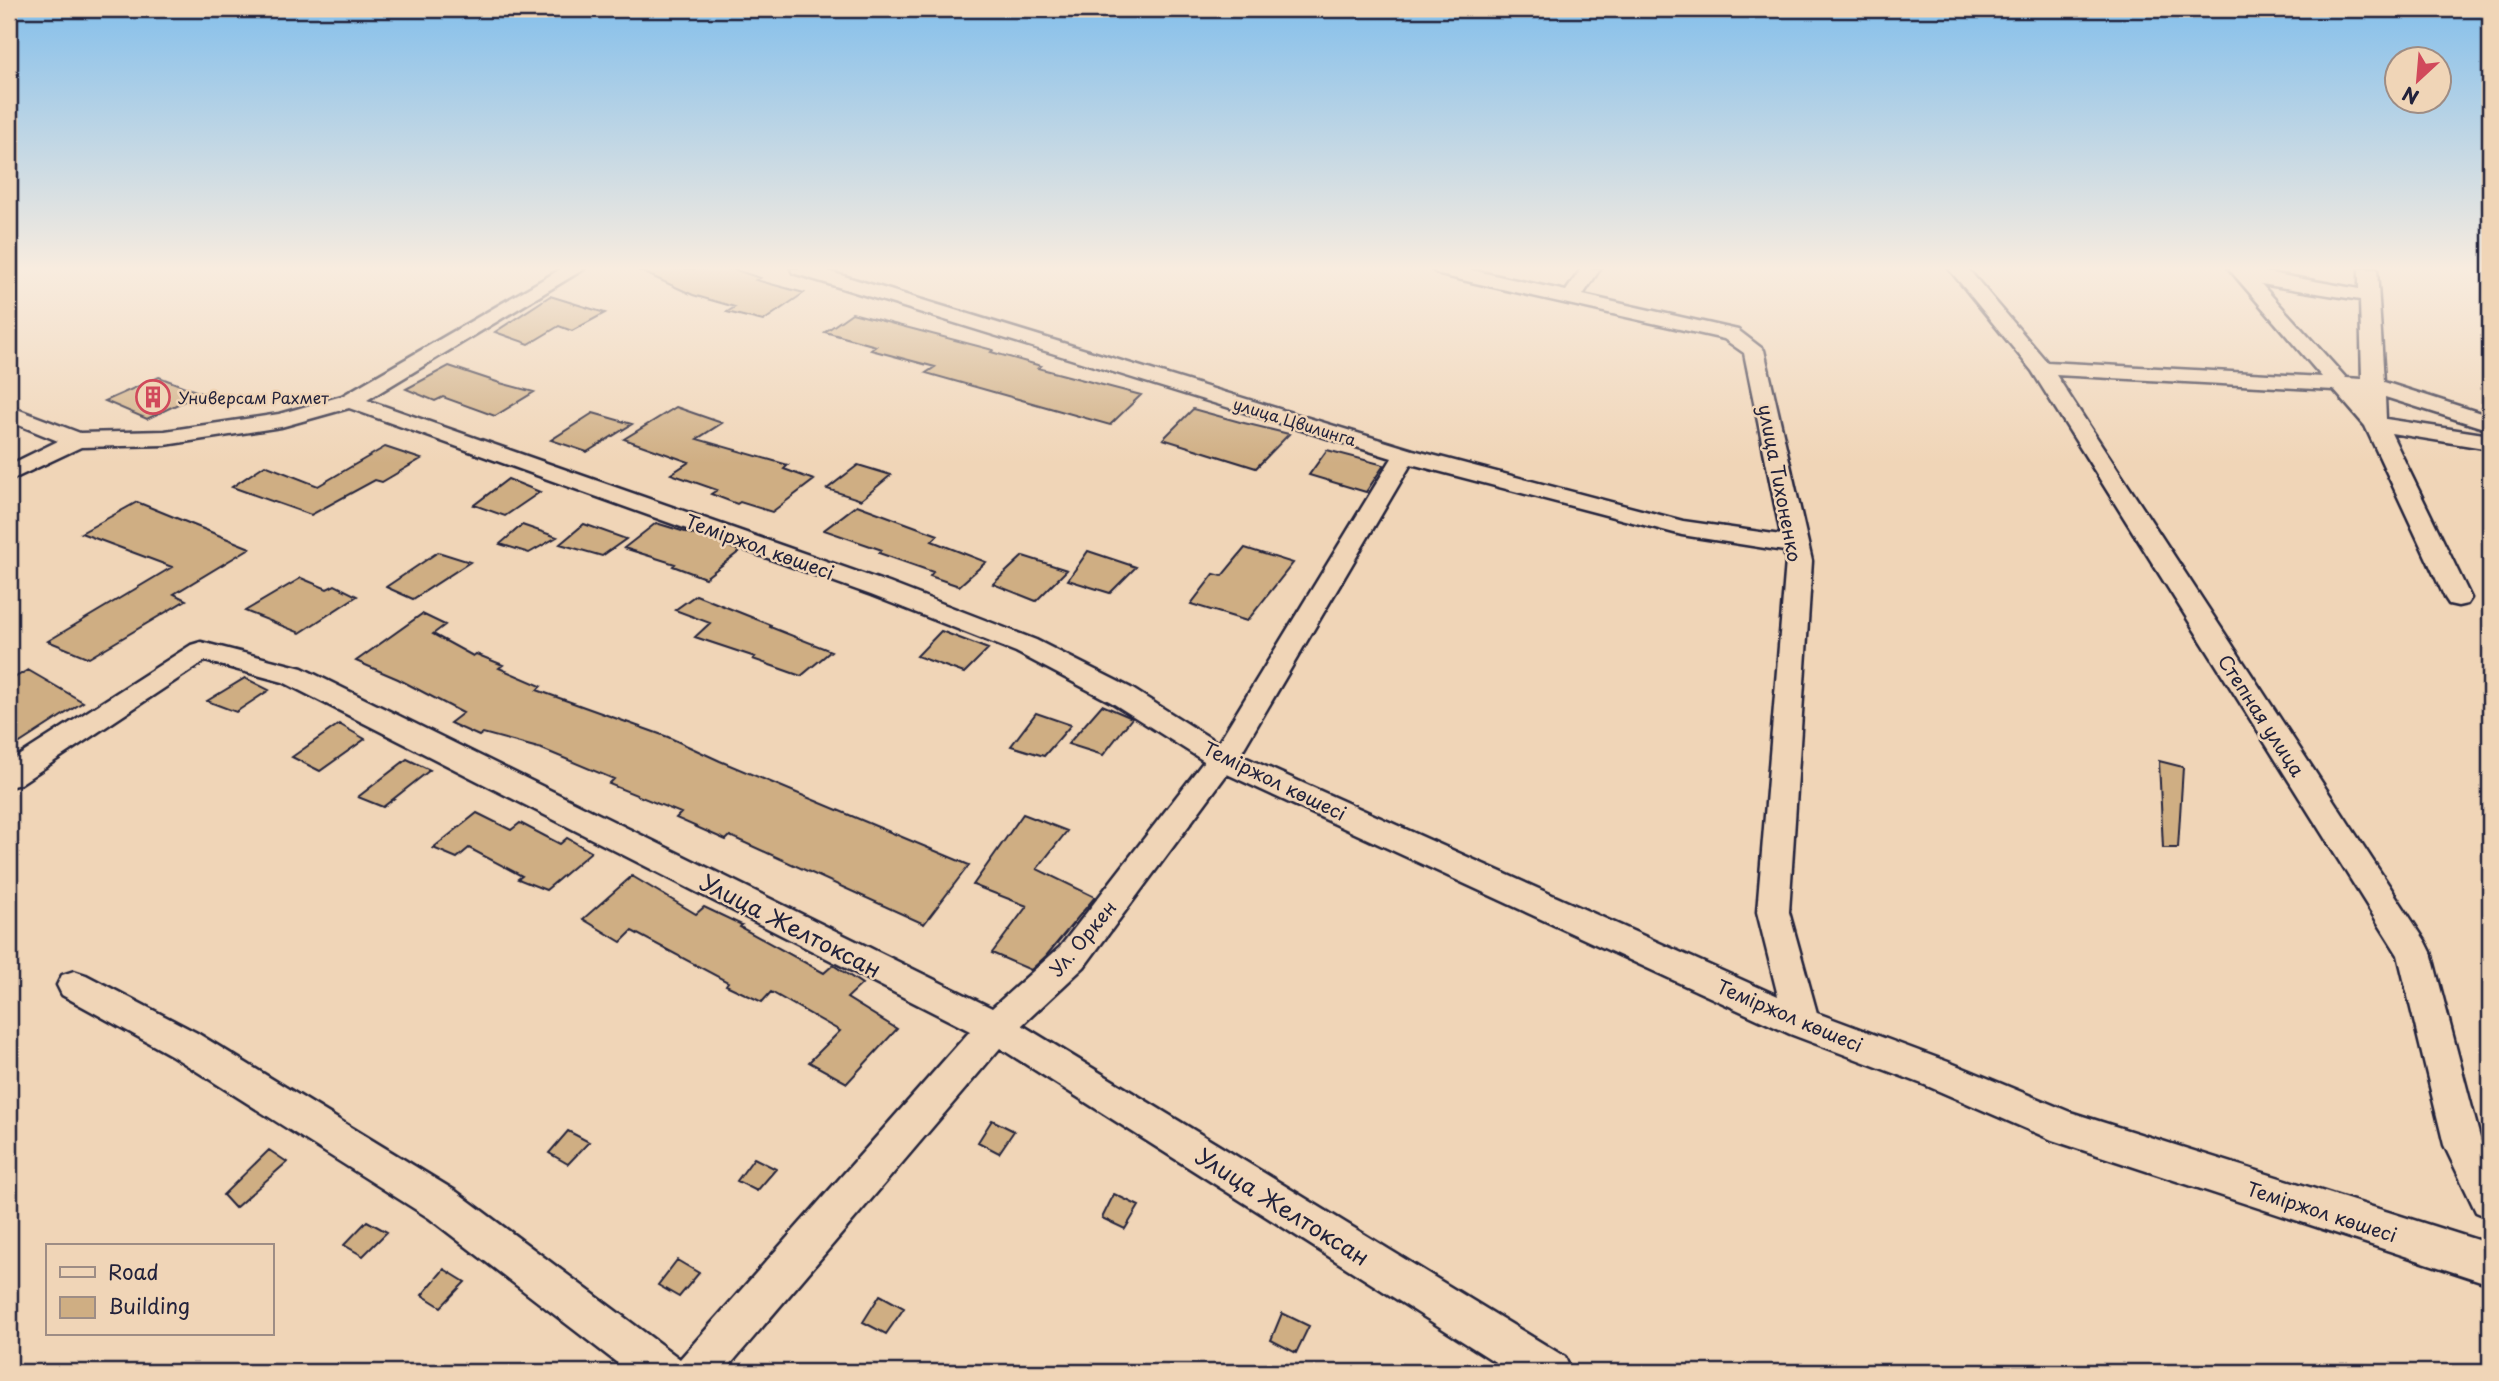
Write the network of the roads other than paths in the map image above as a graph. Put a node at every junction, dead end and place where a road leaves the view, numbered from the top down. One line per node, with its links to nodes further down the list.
1 (465, 333): 10 (street)
2 (1010, 333): 16 (street, улица Цвилинга)
3 (1729, 333): 18 (street, улица Тихоненко)
4 (2012, 333): 7 (street, Степная улица)
5 (2293, 333): 8 (street)
6 (2371, 333): 9 (street)
7 (2041, 368): 8 (street); 25 (street, Степная улица)
8 (2339, 386): 9 (street); 13 (street)
9 (2373, 386): 12 (street); 13 (street)
10 (350, 401): 14 (street); 20 (street, Теміржол көшесі)
11 (9, 413): 14 (street)
12 (2490, 423)
13 (2375, 424): 15 (street); 19 (street)
14 (77, 440): 17 (street)
15 (2490, 442)
16 (1405, 455): 18 (street, улица Цвилинга); 20 (street, Ул. Оркен)
17 (9, 474)
18 (1796, 545): 23 (street, улица Тихоненко)
19 (2458, 598)
20 (1222, 759): 23 (street, Теміржол көшесі); 24 (street, Ул. Оркен)
21 (9, 776): 24 (street, Улица Желтоксан)
22 (74, 985): 27 (street)
23 (1802, 1023): 26 (street, Теміржол көшесі)
24 (996, 1027): 28 (street, Ул. Оркен); 29 (street, Улица Желтоксан)
25 (2490, 1199)
26 (2490, 1264)
27 (664, 1372)
28 (696, 1372)
29 (1550, 1372)

